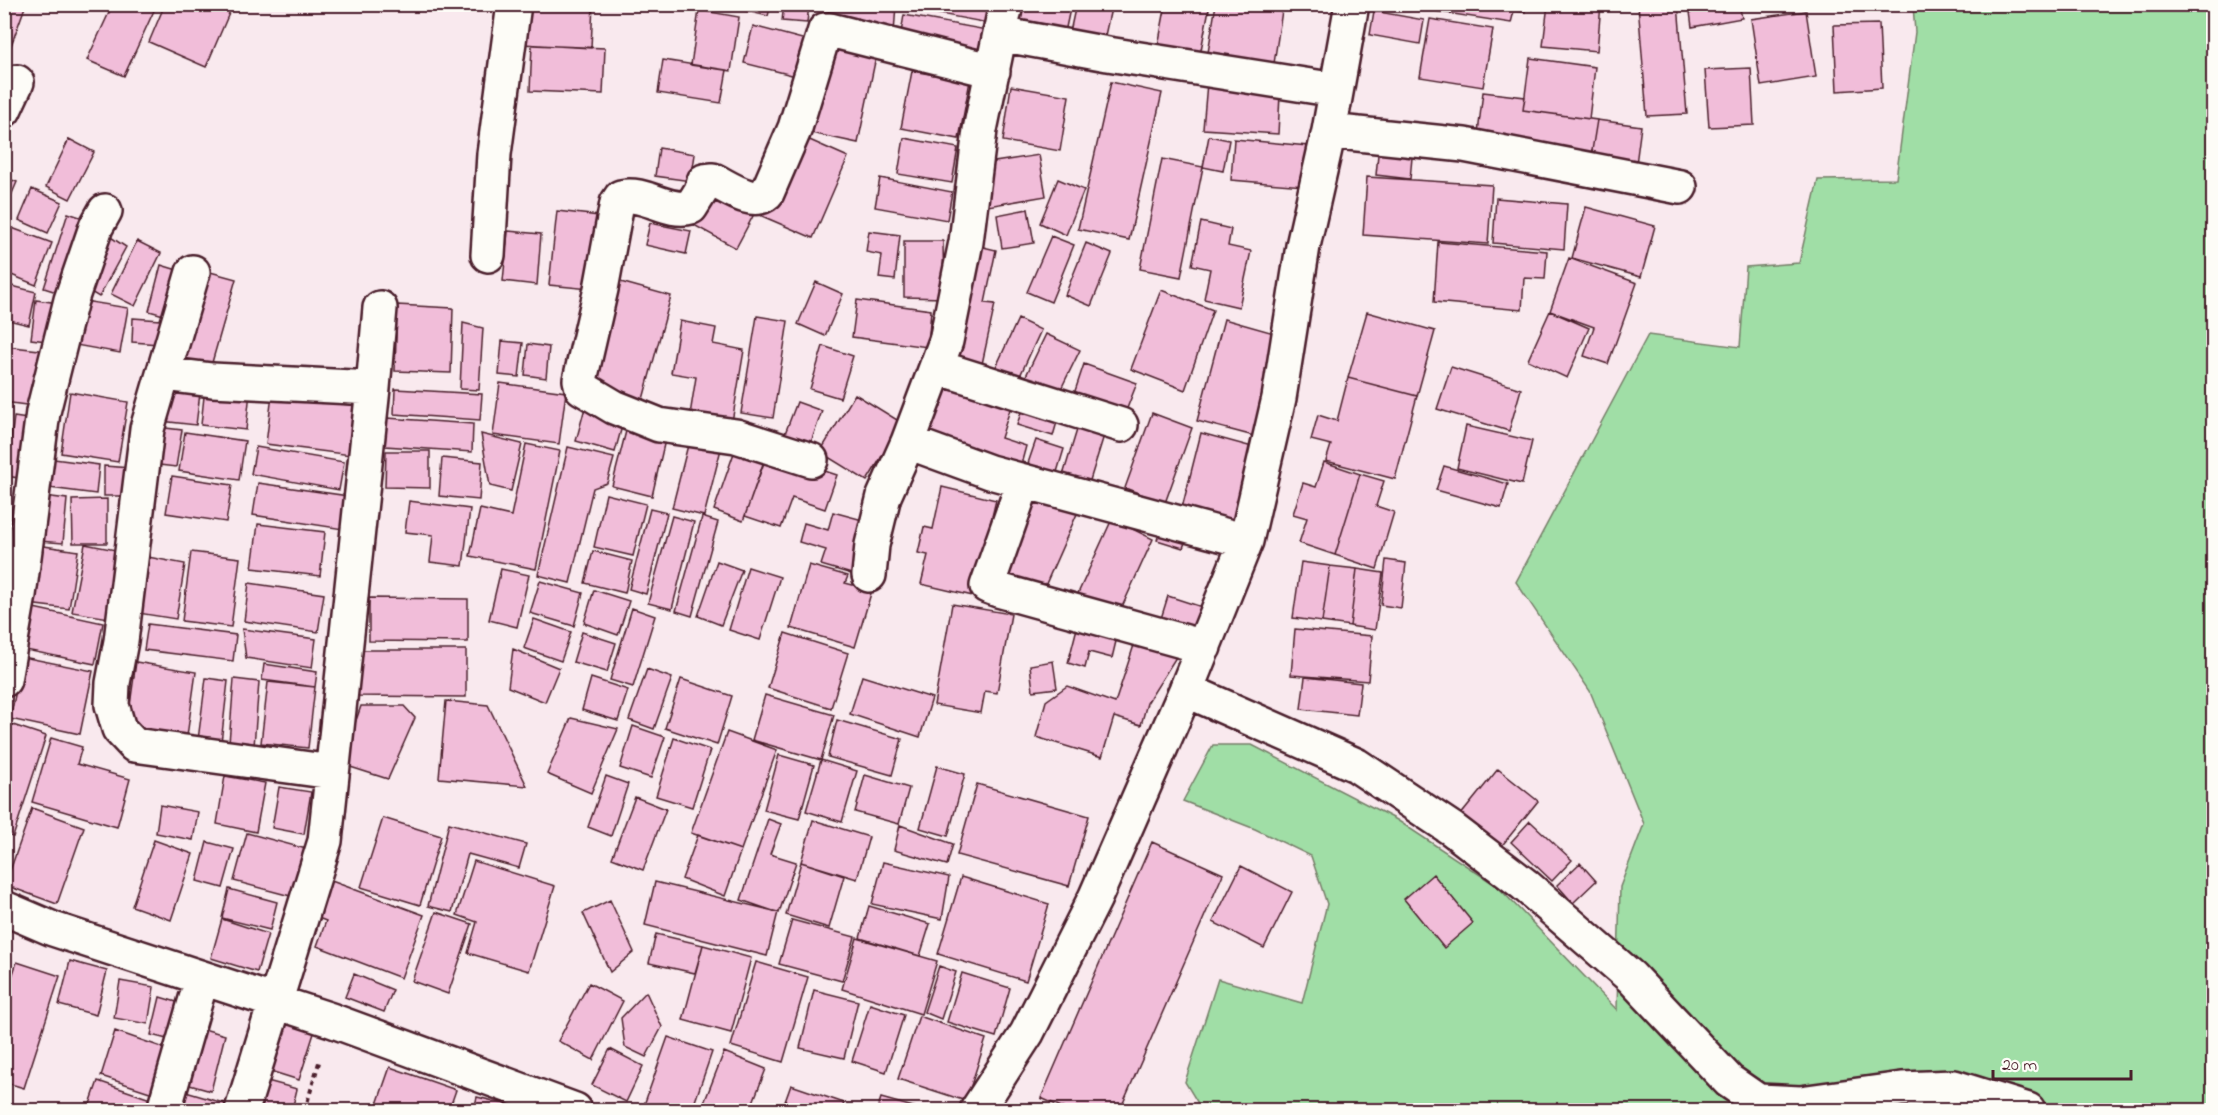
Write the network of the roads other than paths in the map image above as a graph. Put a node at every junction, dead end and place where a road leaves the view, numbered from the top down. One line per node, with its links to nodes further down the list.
1 (514, 4): 9 (street)
2 (1352, 4): 5 (street)
3 (1003, 19): 4 (street); 5 (street)
4 (993, 72): 12 (street); 17 (street)
5 (1336, 90): 6 (street)
6 (1329, 131): 7 (street); 19 (street)
7 (1680, 187)
8 (105, 211): 22 (street)
9 (488, 255)
10 (193, 272): 13 (street)
11 (380, 308): 14 (street)
12 (937, 367): 15 (street); 16 (street)
13 (164, 374): 14 (street); 24 (street)
14 (373, 388): 24 (street)
15 (1121, 425)
16 (908, 442): 18 (street); 20 (street)
17 (811, 460)
18 (1024, 481): 19 (street); 21 (street)
19 (1246, 541): 21 (street)
20 (869, 575)
21 (1204, 647): 23 (street)
22 (4, 680)
23 (1186, 690): 31 (street); 32 (street)
24 (332, 772): 27 (street)
25 (4, 908): 26 (street)
26 (202, 978): 27 (street); 29 (street)
27 (275, 1003): 28 (street); 30 (street)
28 (561, 1108)
29 (164, 1110)
30 (242, 1110)
31 (977, 1110)
32 (2028, 1110)

